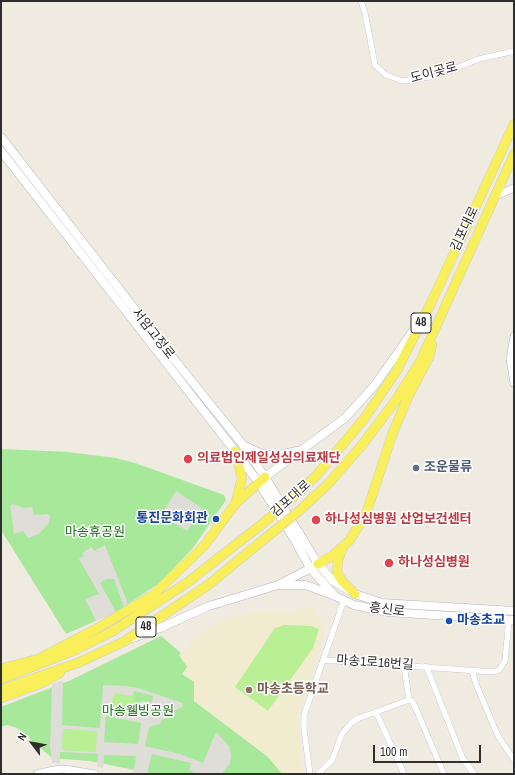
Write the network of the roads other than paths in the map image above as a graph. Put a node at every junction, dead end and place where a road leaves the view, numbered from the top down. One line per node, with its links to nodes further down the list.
1 (361, 1): 2 (street, 도이곶로)
2 (514, 52)
3 (514, 124): 9 (main road, 김포대로 / 48)
4 (1, 137): 13 (main road, 서암고정로)
5 (1, 151): 13 (main road, 서암고정로)
6 (514, 154): 8 (main road, 김포대로 / 48)
7 (514, 188): 8 (street)
8 (495, 196): 10 (main road, 김포대로 / 48)
9 (427, 311): 14 (main road); 27 (main road, 김포대로 / 48, bridge)
10 (441, 314): 18 (main road); 26 (main road, 김포대로 / 48, bridge)
11 (514, 336): 12 (street)
12 (514, 383)
13 (239, 448): 14 (main road); 15 (main road, 서암고정로); 16 (main road)
14 (305, 448): 15 (main road)
15 (262, 480): 16 (main road); 17 (main road, 서암고정로)
16 (236, 503): 28 (main road)
17 (297, 535): 19 (main road, 흥신로)
18 (344, 546): 19 (main road); 21 (main road)
19 (314, 566): 20 (main road); 21 (main road, 흥신로); 22 (main road, 흥신로)
20 (278, 585): 22 (main road); 26 (main road)
21 (355, 594): 24 (main road, 흥신로)
22 (335, 596): 23 (main road, 흥신로)
23 (344, 600): 25 (main road, 흥신로); 29 (street, 마송1로16번길)
24 (514, 611)
25 (511, 620): 34 (street, 마송1로16번길)
26 (125, 641): 30 (main road, 김포대로 / 48)
27 (75, 650): 28 (main road); 35 (main road, 김포대로 / 48)
28 (40, 658): 33 (main road)
29 (323, 660): 31 (street, 마송1로16번길); 43 (street, 마송1로16번길)
30 (80, 662): 36 (main road, 김포대로 / 48); 37 (main road)
31 (404, 665): 32 (street, 마송1로16번길); 38 (street)
32 (426, 666): 34 (street, 마송1로16번길); 47 (street, 마송1로16번길)
33 (1, 669)
34 (472, 670): 40 (street)
35 (1, 679)
36 (1, 690)
37 (1, 698)
38 (409, 700): 39 (street); 46 (street)
39 (376, 712): 44 (street); 45 (street)
40 (514, 760)
41 (37, 774): 42 (street)
42 (95, 774)
43 (310, 774)
44 (318, 774)
45 (404, 774)
46 (444, 774)
47 (474, 774)

